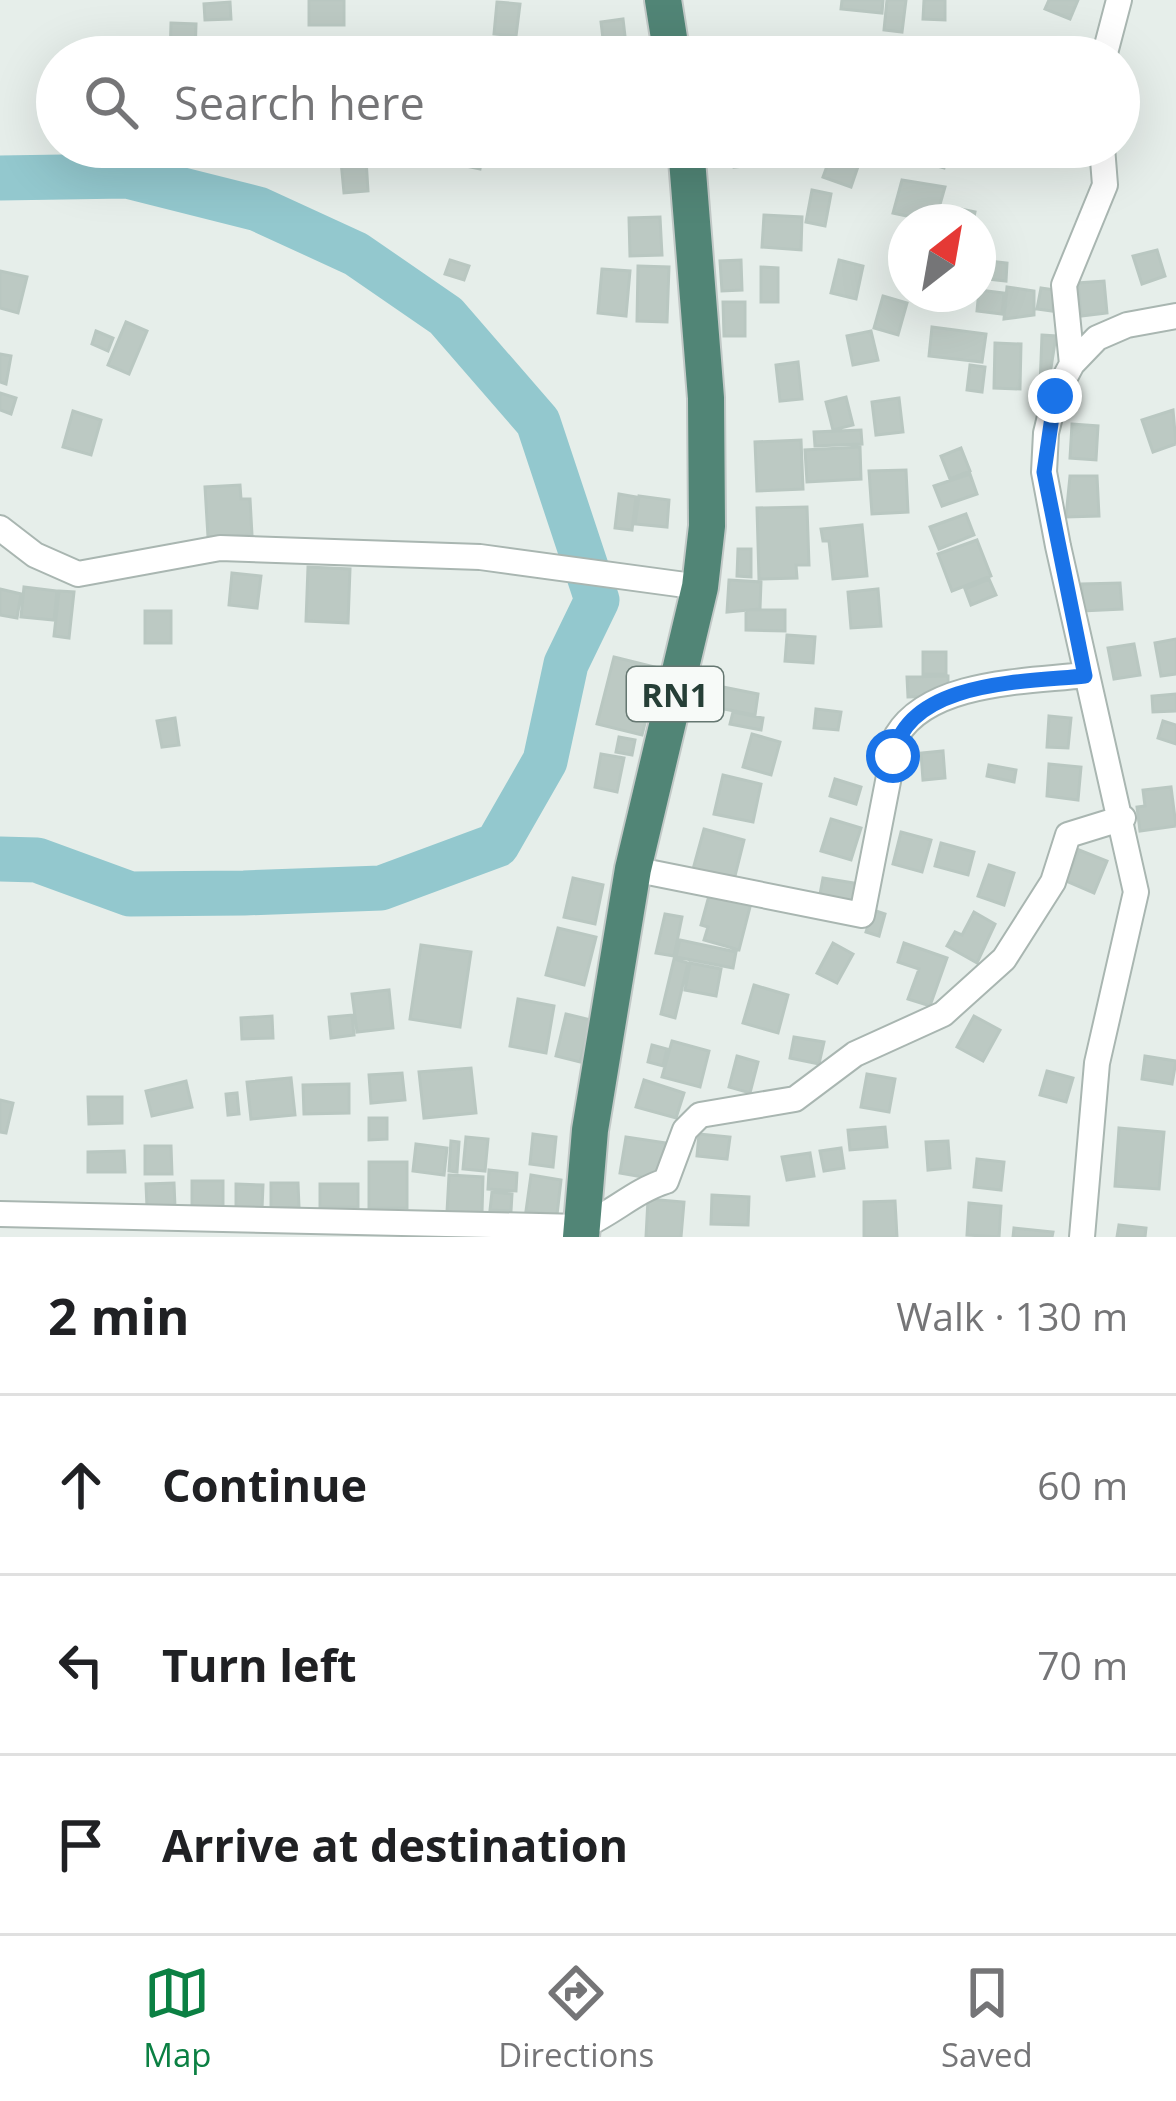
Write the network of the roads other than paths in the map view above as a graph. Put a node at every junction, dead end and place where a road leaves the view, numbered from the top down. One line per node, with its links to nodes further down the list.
1 (663, 0): 3 (highway)
2 (1119, 0): 4 (street)
3 (669, 36)
4 (1110, 36)
5 (688, 168): 10 (highway, RN1)
6 (1104, 168): 8 (street)
7 (1176, 316): 8 (street)
8 (1072, 364): 11 (street)
9 (0, 528): 10 (street)
10 (700, 587): 13 (highway, RN1)
11 (1085, 676): 12 (street); 13 (street)
12 (1123, 818): 15 (street); 16 (street)
13 (633, 869): 15 (highway, RN1)
14 (0, 1214): 15 (street)
15 (581, 1232)
16 (1082, 1237)

